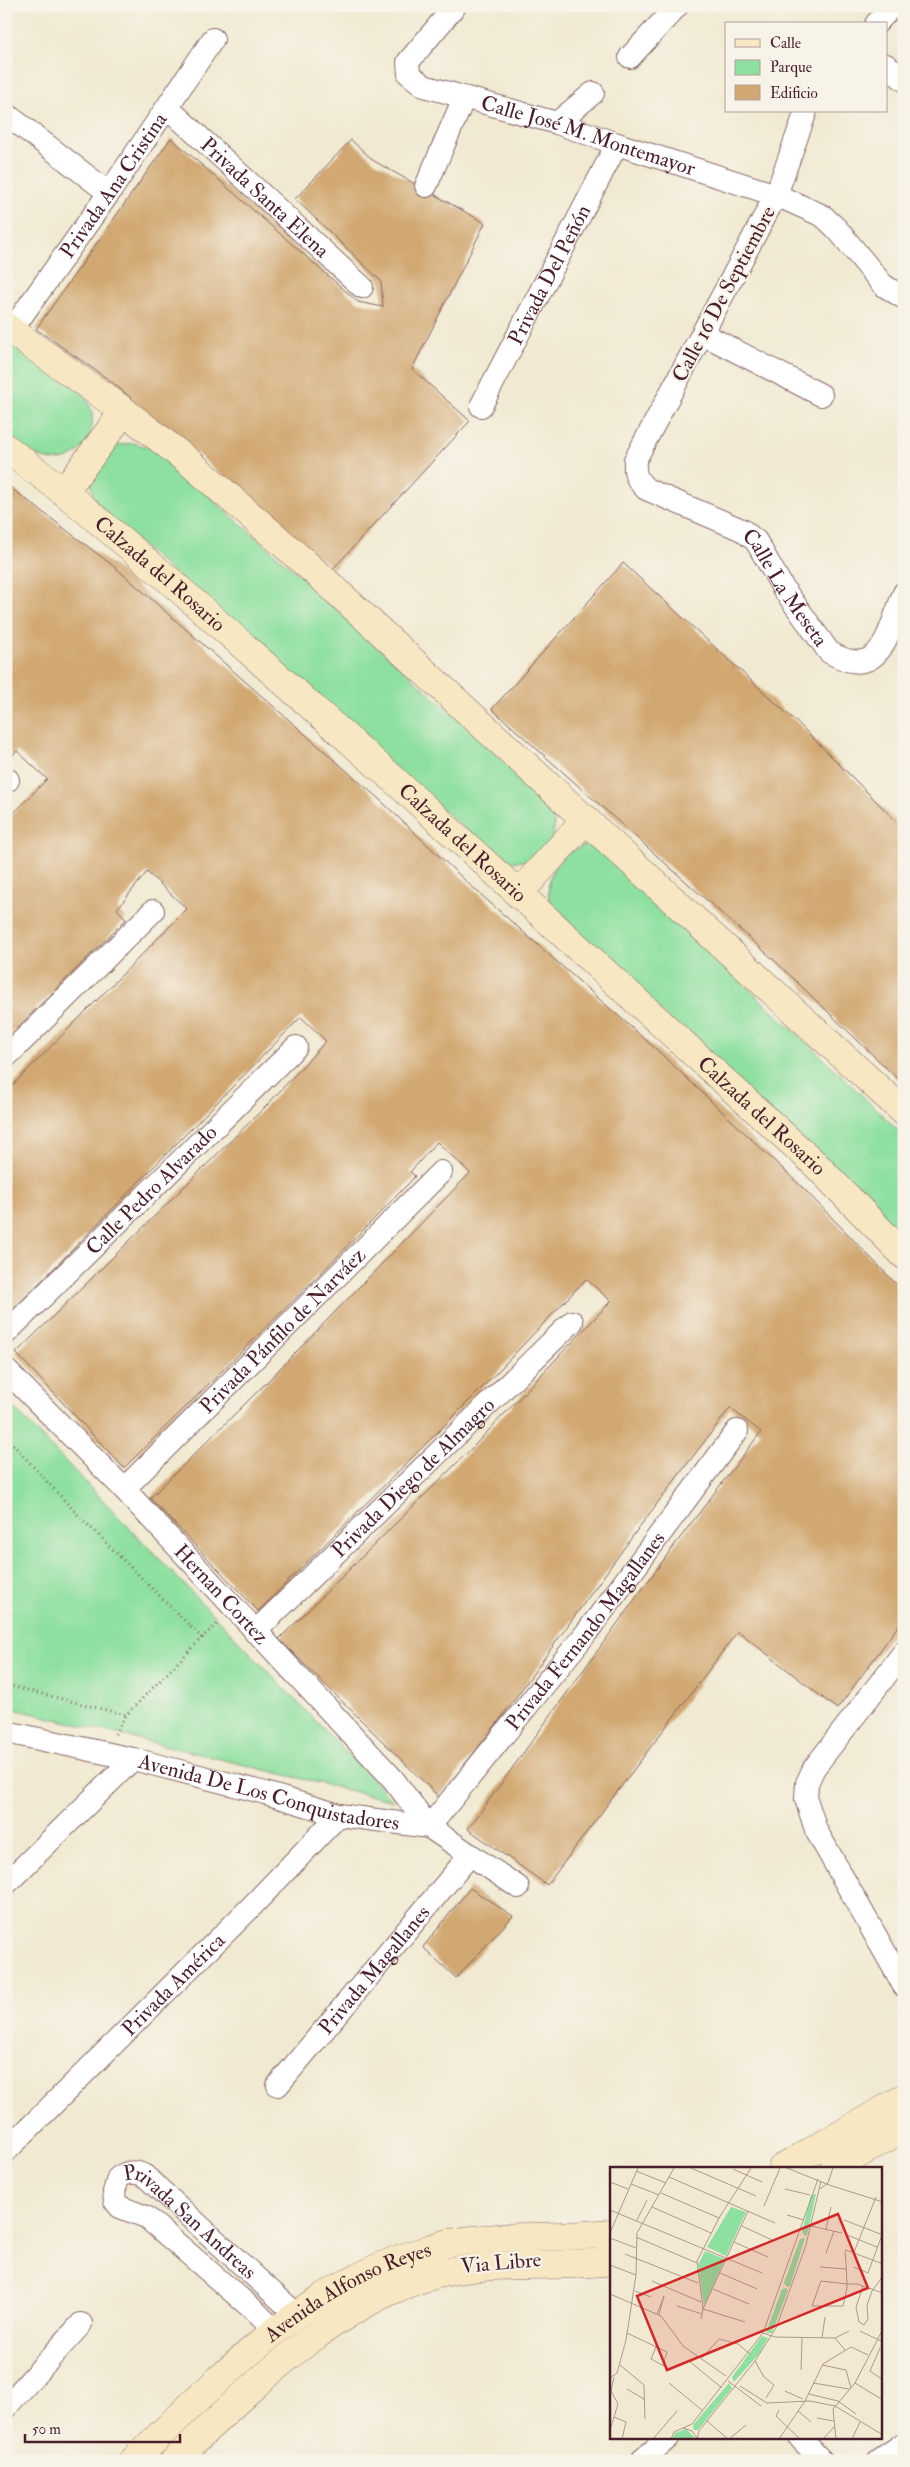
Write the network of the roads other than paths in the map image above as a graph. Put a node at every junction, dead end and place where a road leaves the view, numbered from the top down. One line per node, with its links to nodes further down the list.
1 (455, 6): 10 (street, Calle José M. Montemayor)
2 (677, 6): 6 (street)
3 (892, 6): 4 (street)
4 (878, 22)
5 (213, 39): 11 (street, Privada Ana Cristina)
6 (630, 57)
7 (888, 67): 8 (street)
8 (904, 80)
9 (593, 92): 14 (street)
10 (464, 98): 14 (street, Calle José M. Montemayor); 16 (street)
11 (168, 108): 17 (street, Privada Ana Cristina); 19 (street, Privada Santa Elena)
12 (806, 112): 18 (street, Calle 16 De Septiembre)
13 (6, 114): 17 (street)
14 (558, 122): 15 (street, Calle José M. Montemayor)
15 (617, 144): 18 (street, Calle José M. Montemayor); 24 (street, Privada Del Peñón)
16 (426, 186)
17 (109, 193): 21 (street, Privada Ana Cristina)
18 (776, 195): 20 (street); 22 (street, Calle 16 De Septiembre)
19 (362, 287)
20 (904, 298)
21 (9, 329): 25 (street)
22 (703, 334): 23 (street); 27 (street, Calle 16 De Septiembre)
23 (821, 395)
24 (481, 406)
25 (124, 412): 28 (street); 30 (street)
26 (6, 448): 28 (street, Calzada del Rosario)
27 (634, 474): 29 (street, Calle La Meseta)
28 (64, 492): 31 (street, Calzada del Rosario)
29 (904, 593)
30 (586, 819): 31 (street); 35 (street)
31 (518, 894): 37 (street, Calzada del Rosario)
32 (153, 911): 34 (street)
33 (296, 1047): 39 (street, Calle Pedro Alvarado)
34 (6, 1057)
35 (904, 1112)
36 (441, 1172): 42 (street, Privada Pánfilo de Narváez)
37 (904, 1255)
38 (572, 1322): 43 (street, Privada Diego de Almagro)
39 (6, 1333)
40 (6, 1370): 42 (street, Hernan Cortez)
41 (737, 1431): 48 (street, Privada Fernando Magallanes)
42 (124, 1489): 43 (street, Hernan Cortez)
43 (255, 1632): 48 (street, Hernan Cortez)
44 (904, 1652): 52 (street)
45 (6, 1732): 46 (street, Avenida De Los Conquistadores)
46 (133, 1759): 47 (street, Avenida De Los Conquistadores); 50 (street)
47 (339, 1815): 48 (street, Avenida De Los Conquistadores); 56 (street, Privada América)
48 (429, 1827): 49 (street, Avenida De Los Conquistadores)
49 (470, 1855): 51 (street, Avenida De Los Conquistadores); 53 (street, Privada Magallanes)
50 (6, 1884)
51 (518, 1887)
52 (904, 1986)
53 (278, 2085)
54 (904, 2098): 57 (street)
55 (904, 2128): 58 (street)
56 (6, 2151)
57 (784, 2167)
58 (836, 2167)
59 (610, 2233): 61 (street, Avenida Alfonso Reyes)
60 (610, 2261): 69 (street, Avenida Alfonso Reyes)
61 (298, 2315): 63 (street, Avenida Alfonso Reyes); 63 (street, Privada San Andreas)
62 (81, 2324): 64 (street)
63 (276, 2332): 68 (street, Avenida Alfonso Reyes)
64 (6, 2406)
65 (666, 2440): 70 (street)
66 (802, 2440): 71 (street)
67 (900, 2446): 72 (street)
68 (133, 2461)
69 (174, 2461)
70 (642, 2461)
71 (822, 2461)
72 (878, 2461)

